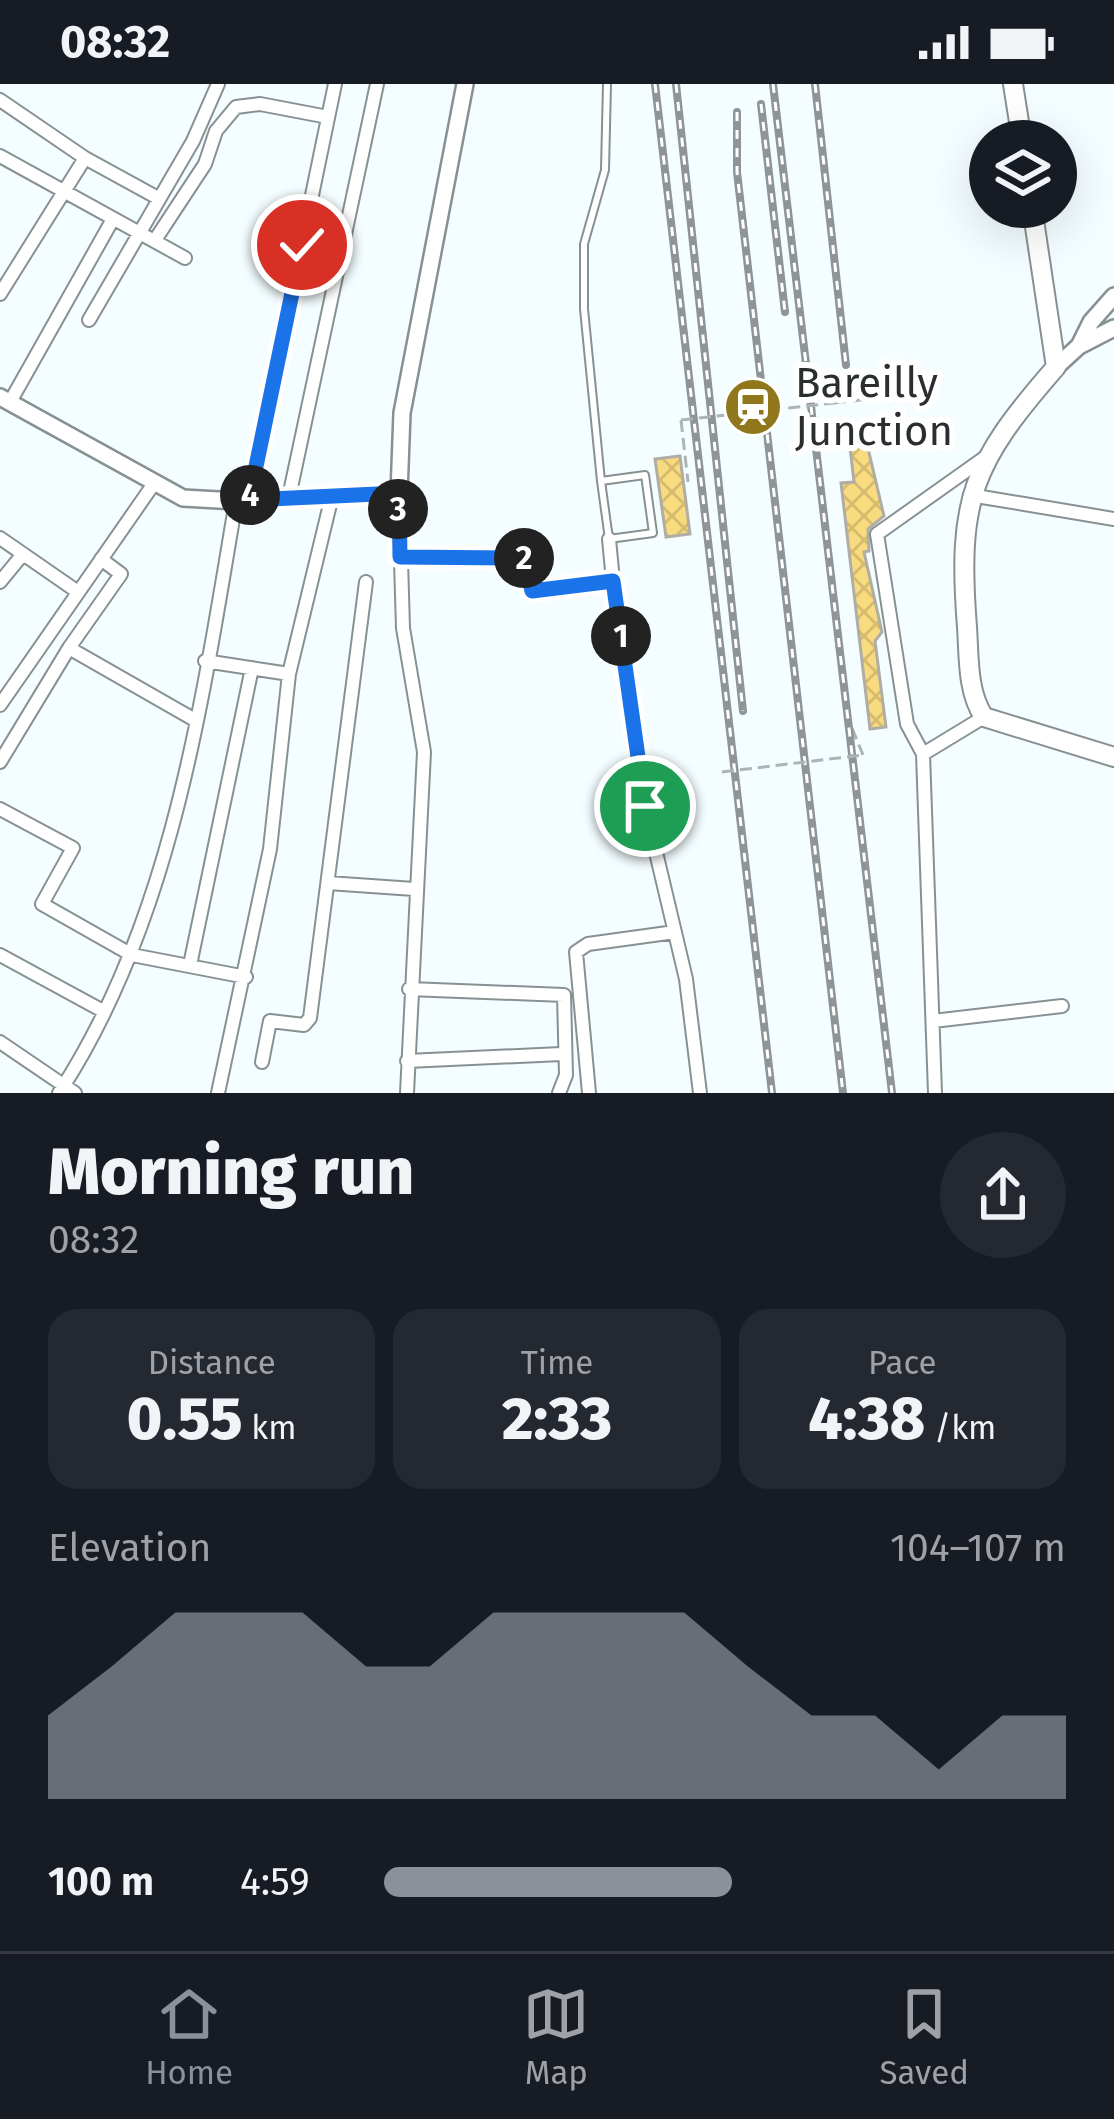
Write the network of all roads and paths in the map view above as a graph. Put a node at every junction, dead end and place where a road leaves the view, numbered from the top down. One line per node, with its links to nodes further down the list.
1 (8, 84): 8 (street)
2 (218, 84): 14 (street)
3 (335, 84): 9 (street)
4 (377, 84): 36 (street)
5 (466, 84): 33 (street)
6 (608, 84): 30 (lane)
7 (1013, 84): 10 (main road)
8 (0, 99): 12 (street)
9 (328, 117): 18 (street); 37 (street)
10 (1019, 120)
11 (0, 156): 13 (street)
12 (85, 158): 13 (street); 14 (street)
13 (64, 193): 15 (street); 20 (street)
14 (158, 198): 17 (street)
15 (113, 219): 17 (street); 28 (street)
16 (1035, 228): 24 (main road)
17 (139, 232): 18 (street); 22 (street)
18 (155, 240): 19 (street)
19 (185, 258)
20 (0, 295)
21 (1114, 296): 25 (street)
22 (89, 320)
23 (1114, 328): 25 (street)
24 (1051, 331): 25 (street); 26 (main road)
25 (1080, 343): 26 (street)
26 (1056, 367): 29 (main road)
27 (886, 398): 32 (path, bridge)
28 (5, 400): 31 (street)
29 (988, 455): 34 (main road); 56 (street)
30 (601, 481): 40 (lane); 40 (lane)
31 (155, 482): 37 (street); 43 (street)
32 (688, 482)
33 (399, 493): 35 (street); 42 (street)
34 (970, 495): 38 (street); 53 (main road)
35 (332, 496): 36 (street); 51 (street)
36 (289, 497): 37 (street)
37 (243, 501): 49 (street)
38 (1114, 519)
39 (0, 538): 41 (street)
40 (609, 539): 44 (street)
41 (23, 554): 45 (street); 47 (street)
42 (400, 557): 44 (street); 62 (street)
43 (101, 559): 47 (street); 48 (street)
44 (613, 581): 63 (street)
45 (0, 582)
46 (366, 582): 61 (street)
47 (78, 592): 52 (street)
48 (69, 648): 54 (street); 58 (street)
49 (205, 661): 50 (street); 54 (street)
50 (253, 668): 51 (street); 66 (street)
51 (289, 674): 67 (street)
52 (0, 705)
53 (984, 717): 56 (street); 57 (main road)
54 (195, 720): 65 (street)
55 (853, 728): 59 (path, bridge)
56 (923, 754): 73 (street)
57 (1114, 757)
58 (0, 762)
59 (722, 772)
60 (0, 808): 65 (street)
61 (328, 883): 62 (street); 77 (street)
62 (414, 889): 68 (street)
63 (675, 932): 69 (street); 83 (street)
64 (0, 955): 72 (street)
65 (132, 956): 66 (street); 72 (street)
66 (190, 964): 67 (street)
67 (246, 977): 79 (street)
68 (409, 989): 70 (street); 76 (street)
69 (580, 992): 70 (street); 82 (street)
70 (564, 995): 75 (street)
71 (1062, 1006): 73 (street)
72 (104, 1011): 78 (street)
73 (933, 1021): 84 (street)
74 (0, 1042): 78 (street)
75 (561, 1054): 76 (street); 81 (street)
76 (407, 1060): 80 (street)
77 (262, 1062)
78 (66, 1091)
79 (218, 1093)
80 (406, 1093)
81 (560, 1093)
82 (589, 1093)
83 (700, 1093)
84 (935, 1093)

